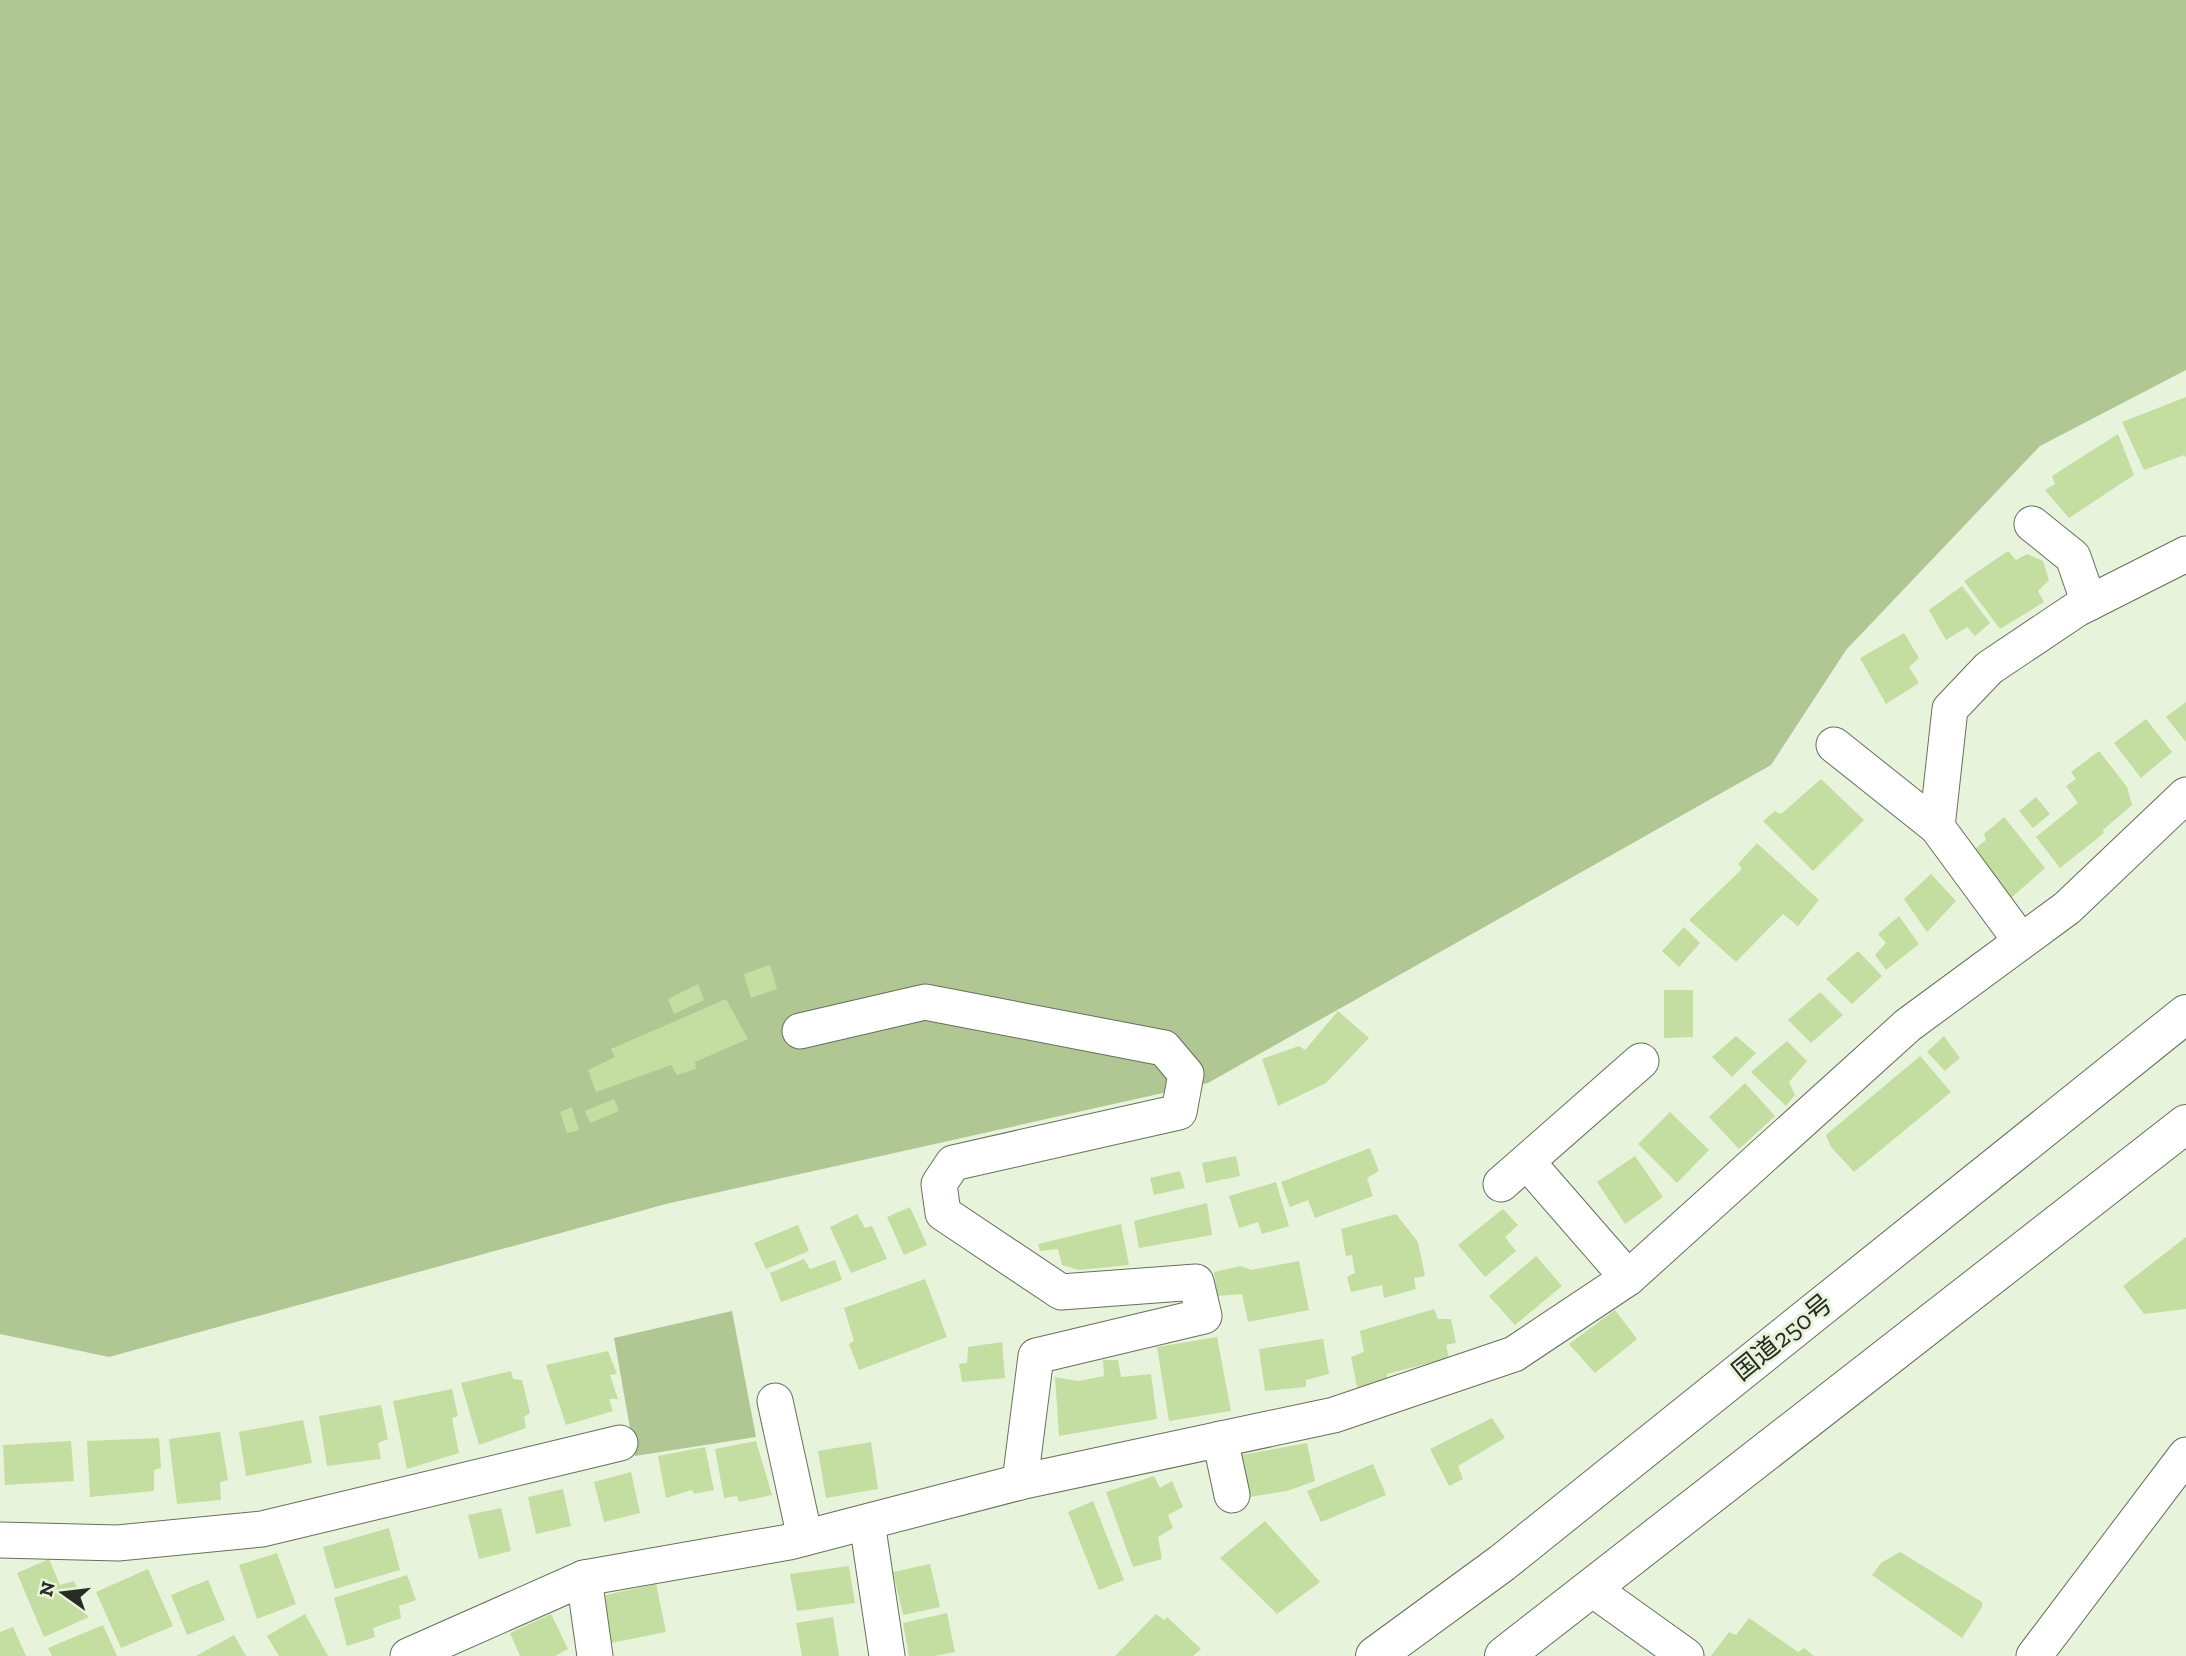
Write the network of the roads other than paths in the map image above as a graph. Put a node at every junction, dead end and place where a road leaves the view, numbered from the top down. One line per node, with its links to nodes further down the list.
1 (2032, 524): 3 (street)
2 (2186, 554): 3 (street)
3 (2089, 603): 6 (street)
4 (1834, 745): 6 (street)
5 (2186, 794): 7 (street)
6 (1937, 827): 7 (street)
7 (2021, 941): 12 (street)
8 (2186, 1014): 27 (highway, 国道250号)
9 (800, 1031): 17 (street)
10 (1642, 1060): 12 (street)
11 (2186, 1124): 23 (highway)
12 (1628, 1278): 14 (street)
13 (775, 1401): 20 (street)
14 (1220, 1439): 17 (street); 18 (street)
15 (620, 1443): 21 (street)
16 (2186, 1455): 30 (street)
17 (1020, 1482): 19 (street)
18 (1232, 1495)
19 (867, 1522): 20 (street); 26 (street)
20 (805, 1538): 22 (street)
21 (0, 1540)
22 (584, 1578): 24 (street); 25 (street)
23 (1591, 1588): 28 (highway); 29 (street)
24 (408, 1656)
25 (595, 1656)
26 (887, 1656)
27 (1374, 1656)
28 (1504, 1656)
29 (1686, 1656)
30 (2034, 1656)

